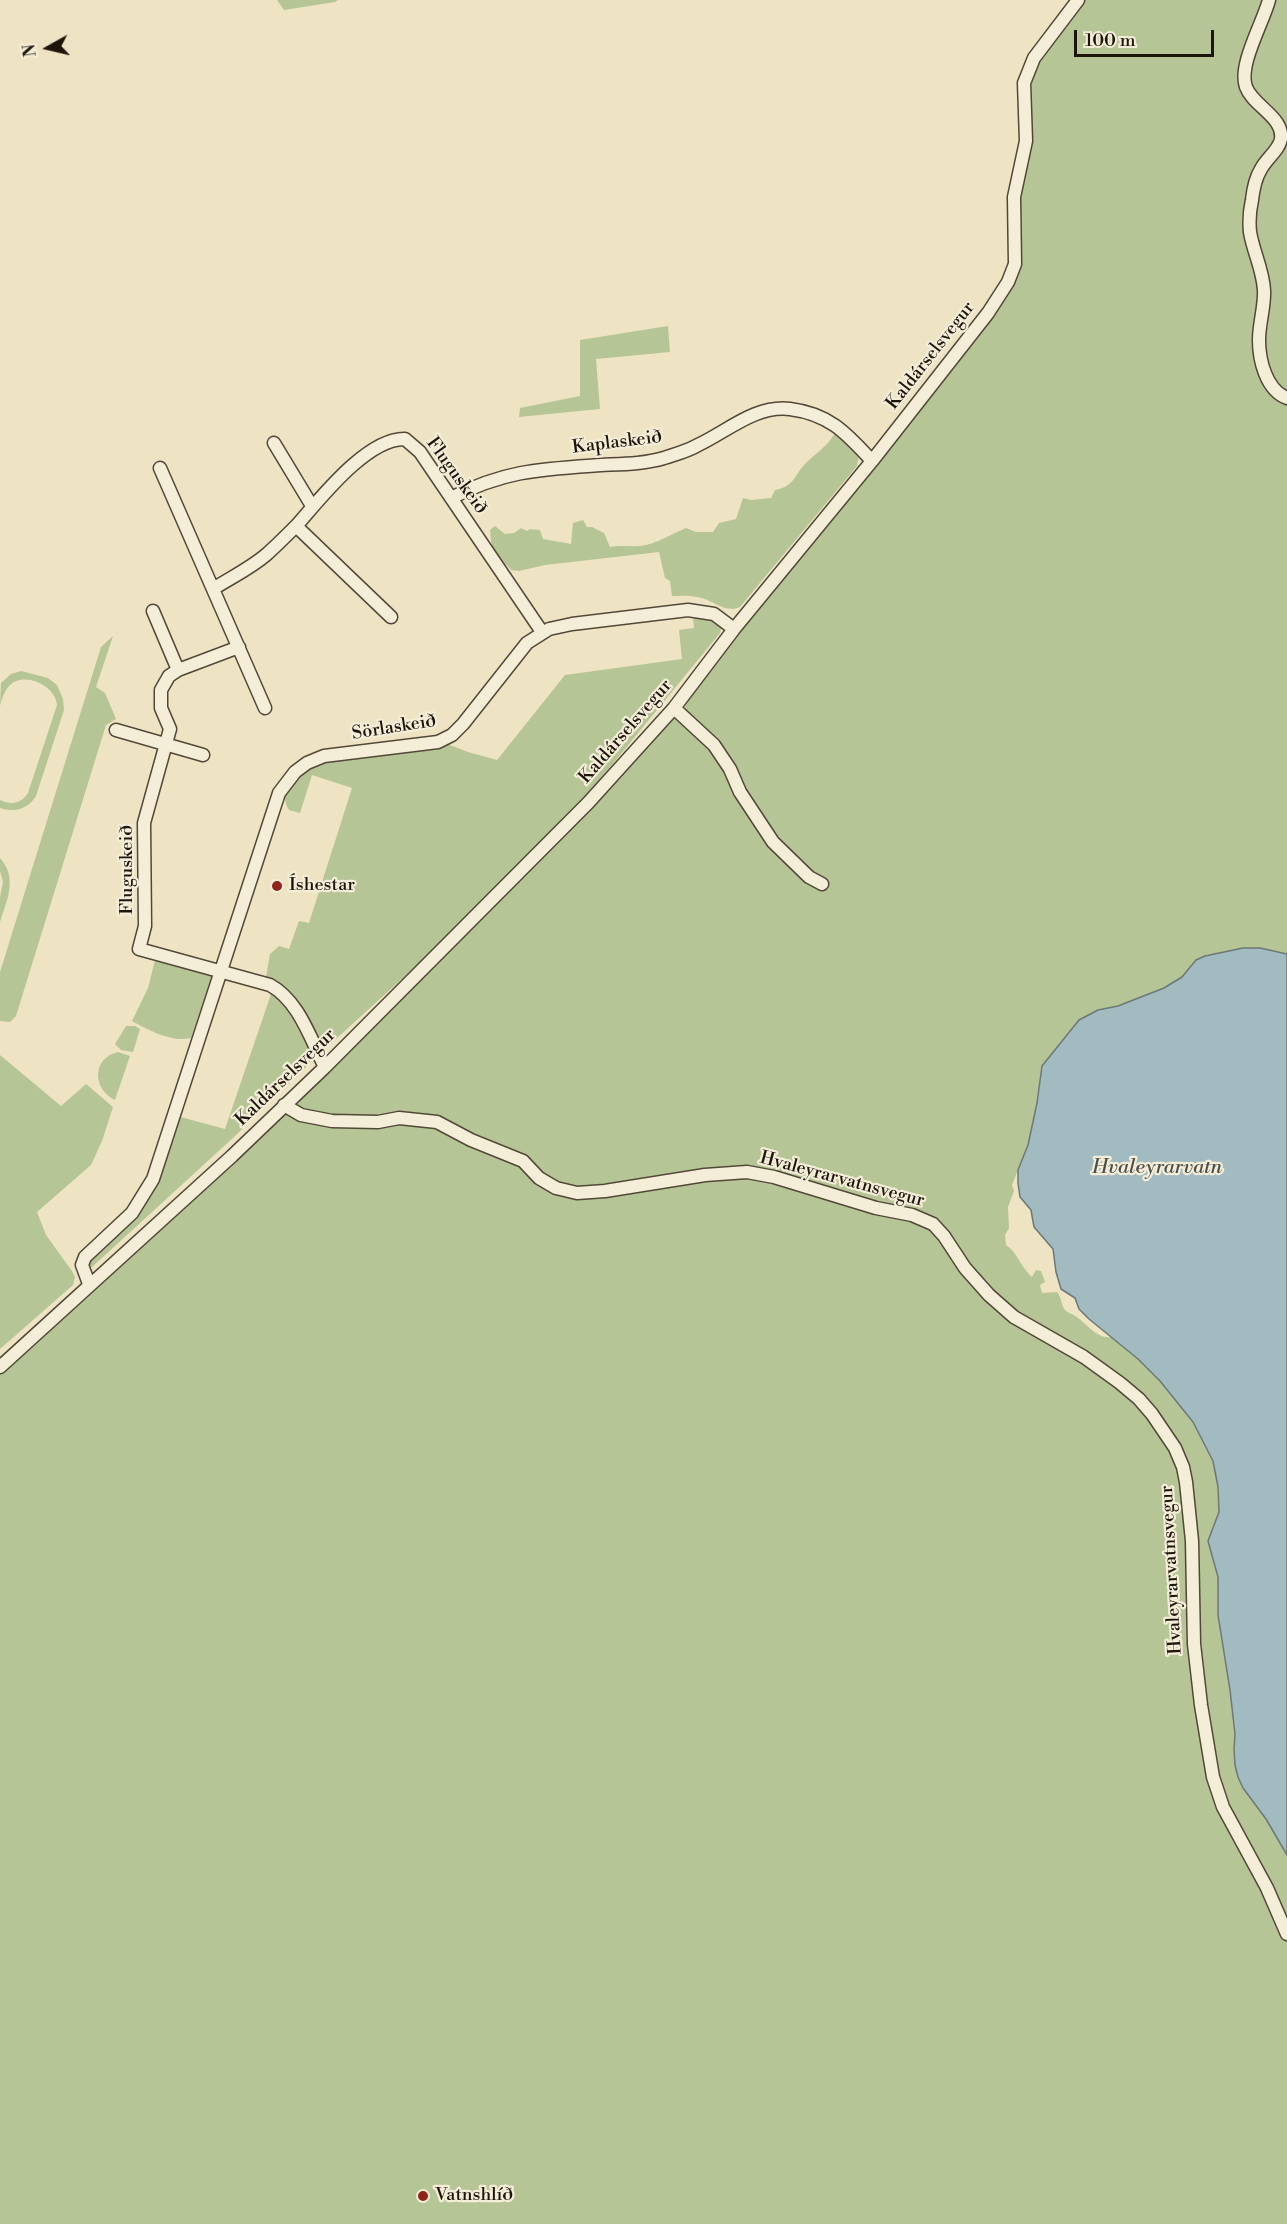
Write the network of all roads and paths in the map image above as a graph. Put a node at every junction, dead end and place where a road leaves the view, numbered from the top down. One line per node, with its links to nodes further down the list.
1 (1078, 0): 5 (street, Kaldárselsvegur)
2 (1269, 0): 3 (street)
3 (1287, 398)
4 (274, 443): 8 (street)
5 (872, 461): 7 (street, Kaplaskeið); 13 (street, Kaldárselsvegur)
6 (160, 468): 10 (street)
7 (451, 498): 8 (street, Fluguskeið); 14 (street, Fluguskeið)
8 (312, 506): 9 (street, Fluguskeið)
9 (296, 526): 10 (street, Fluguskeið); 12 (street)
10 (213, 589): 15 (street)
11 (153, 611): 16 (street)
12 (391, 616)
13 (734, 629): 14 (street, Sörlaskeið); 18 (street, Kaldárselsvegur)
14 (542, 632): 23 (street, Sörlaskeið)
15 (238, 647): 16 (street); 17 (street)
16 (178, 670): 20 (street, Fluguskeið)
17 (265, 708)
18 (674, 708): 22 (street); 24 (street, Kaldárselsvegur)
19 (116, 730): 20 (street)
20 (165, 744): 21 (street); 23 (street, Fluguskeið)
21 (203, 755)
22 (822, 884)
23 (221, 971): 24 (street); 26 (street, Sörlaskeið)
24 (324, 1067): 25 (street, Kaldárselsvegur)
25 (284, 1105): 26 (street, Kaldárselsvegur); 28 (street, Hvaleyrarvatnsvegur)
26 (89, 1284): 27 (street, Kaldárselsvegur)
27 (0, 1367)
28 (1287, 1934)

